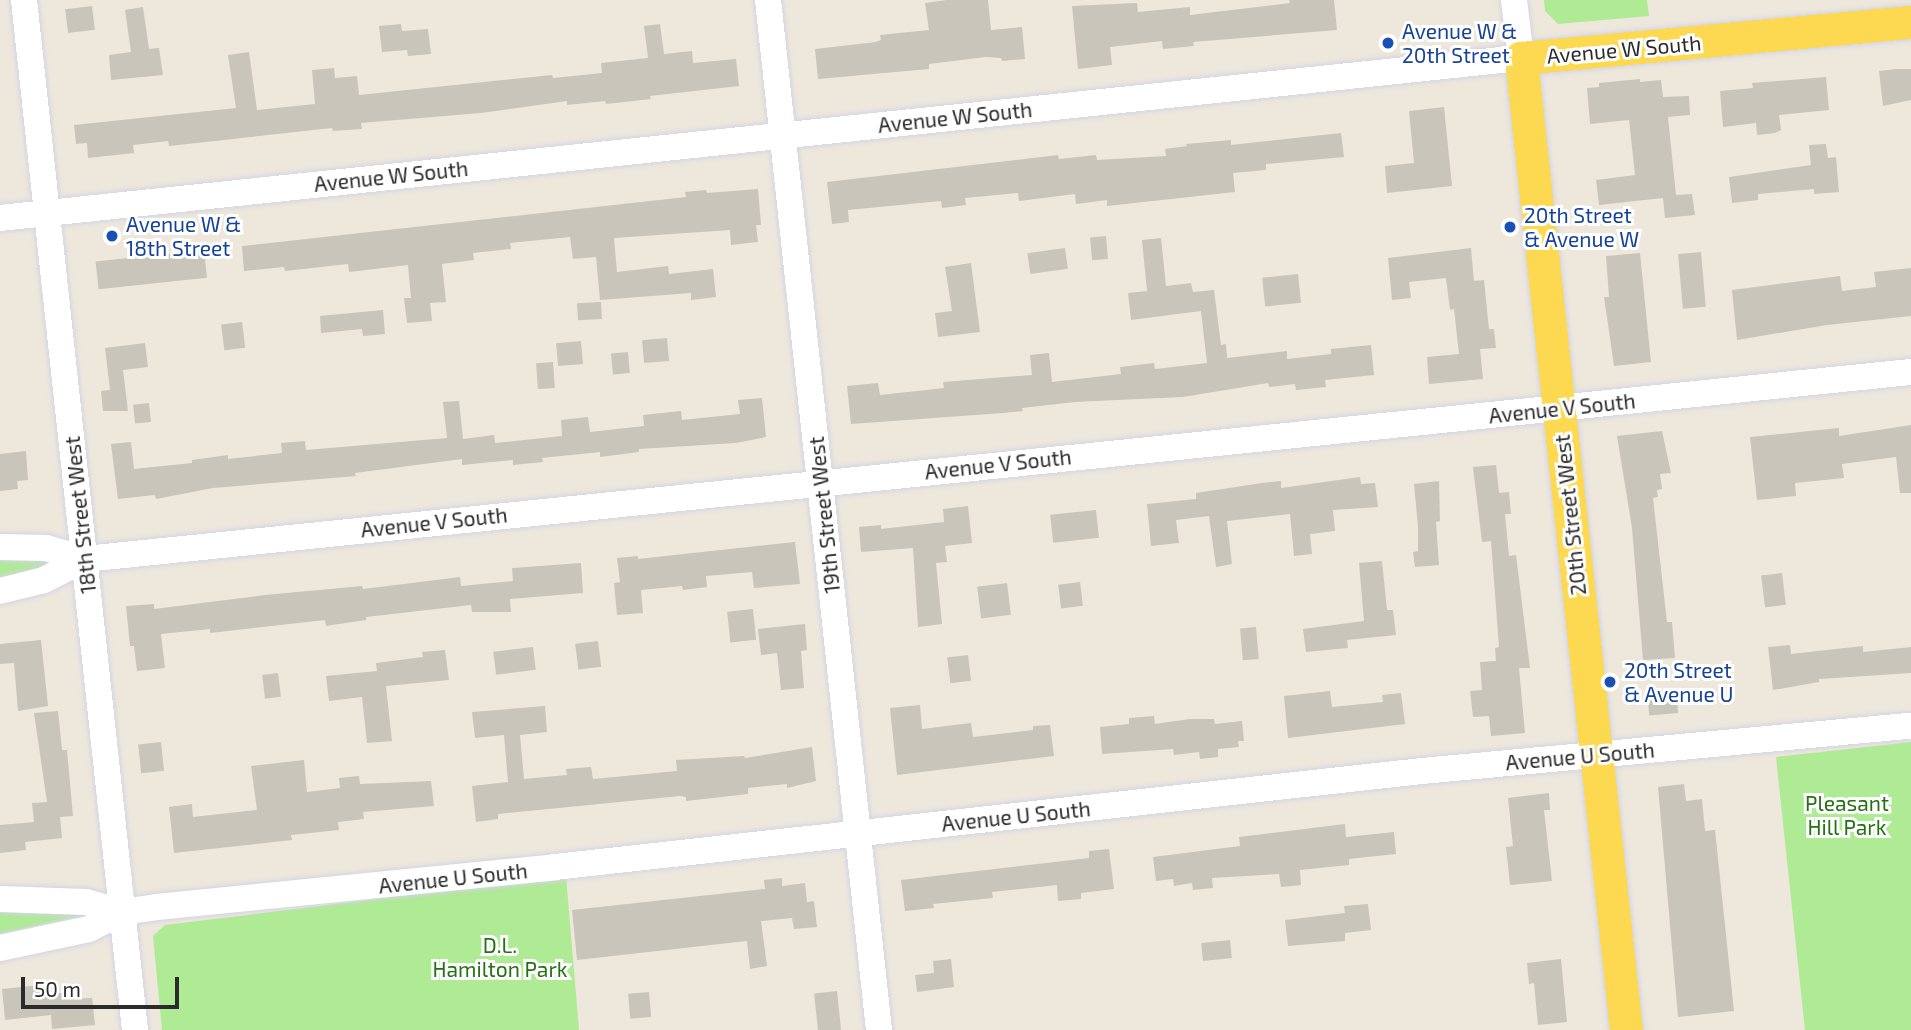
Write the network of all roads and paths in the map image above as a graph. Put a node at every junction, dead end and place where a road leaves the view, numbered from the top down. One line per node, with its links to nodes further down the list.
1 (24, 0): 7 (street, 18th Street West)
2 (768, 0): 6 (street, 19th Street West)
3 (1514, 0): 5 (street, 20th Street West)
4 (1911, 22): 5 (main road, Avenue W South)
5 (1521, 58): 6 (street, Avenue W South); 10 (main road, 20th Street West)
6 (783, 136): 7 (street, Avenue W South); 11 (street, 19th Street West)
7 (46, 214): 8 (street, Avenue W South); 13 (street, 18th Street West)
8 (0, 218)
9 (1911, 372): 10 (street, Avenue V South)
10 (1558, 409): 11 (street, Avenue V South); 16 (main road, 20th Street West)
11 (820, 482): 13 (street, Avenue V South); 17 (street, 19th Street West)
12 (0, 547): 13 (street, Avenue V South)
13 (85, 559): 14 (street, Avenue V South); 19 (street, 18th Street West)
14 (0, 591)
15 (1911, 726): 16 (street, Avenue U South)
16 (1596, 754): 17 (street, Avenue U South); 23 (main road, 20th Street West)
17 (858, 833): 19 (street, Avenue U South); 22 (street, 19th Street West)
18 (0, 899): 19 (street, Avenue U South)
19 (122, 912): 20 (street, Avenue U South); 21 (street, 18th Street West)
20 (0, 948)
21 (135, 1030)
22 (880, 1030)
23 (1626, 1030)

